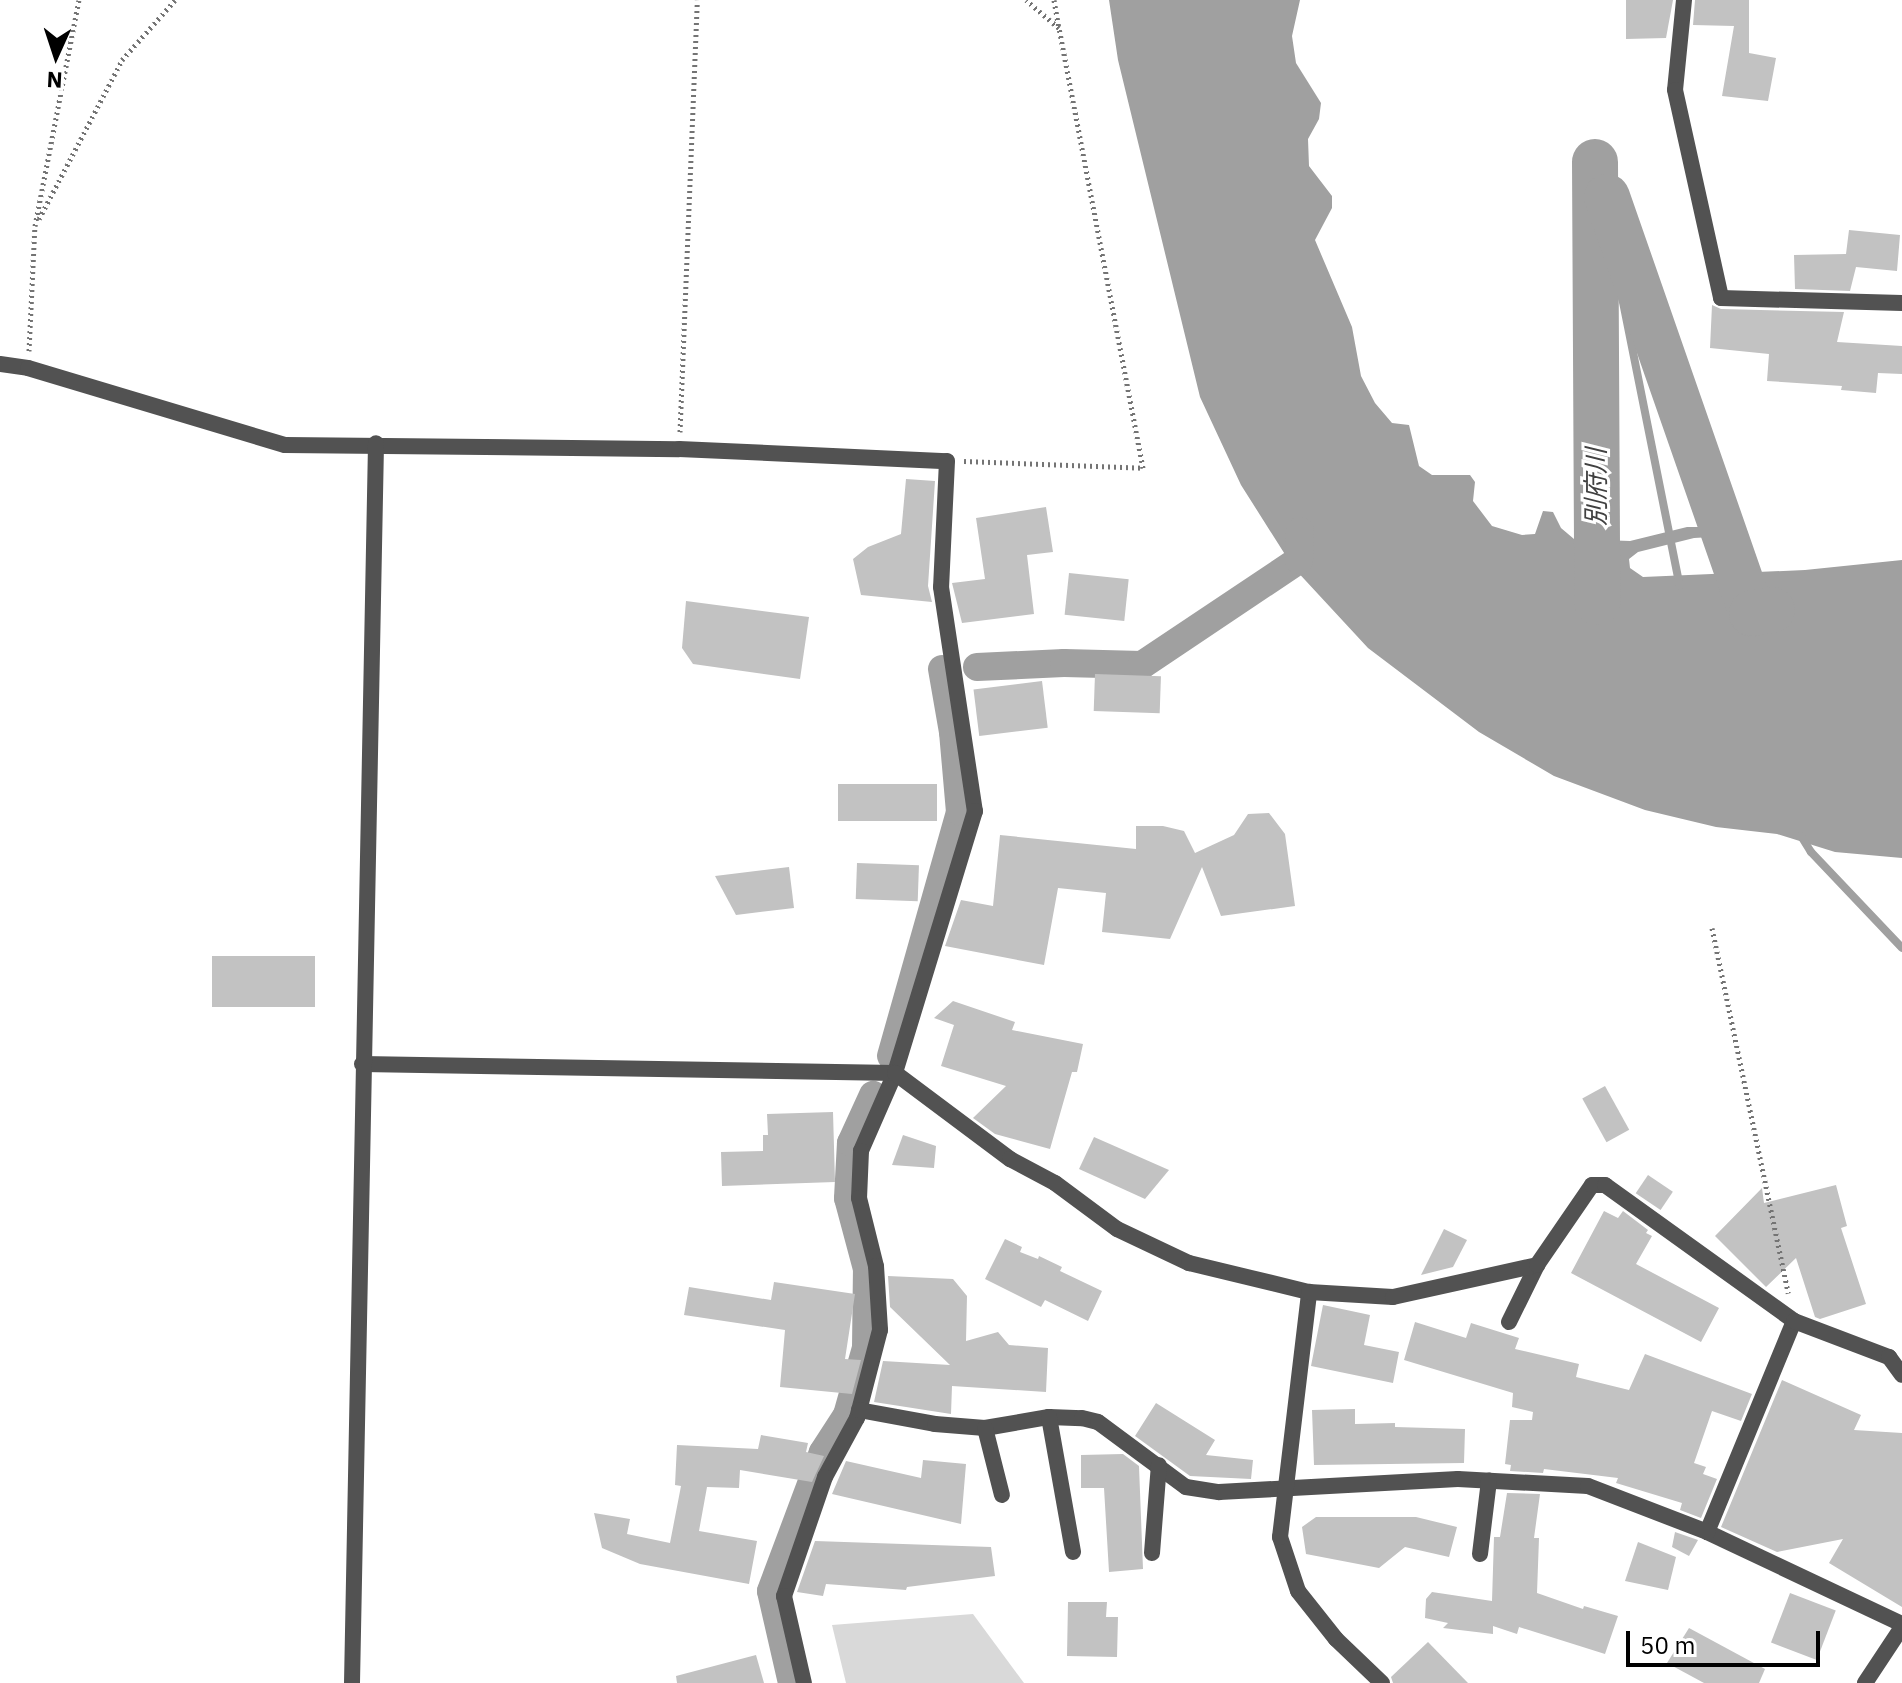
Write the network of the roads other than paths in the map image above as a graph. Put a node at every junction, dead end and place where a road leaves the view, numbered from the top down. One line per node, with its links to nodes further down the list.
1 (1684, 0): 2 (street)
2 (1902, 303)
3 (0, 364): 4 (street)
4 (376, 443): 5 (street); 6 (street)
5 (362, 1064): 6 (street); 24 (street)
6 (895, 1073): 8 (street); 12 (street)
7 (1537, 1265): 8 (street); 9 (street); 10 (street)
8 (1309, 1292): 17 (street)
9 (1794, 1321): 11 (street); 19 (street)
10 (1509, 1322)
11 (1902, 1375)
12 (859, 1410): 14 (street); 25 (street)
13 (1049, 1417): 14 (street); 15 (street); 20 (street)
14 (985, 1428): 18 (street)
15 (1159, 1465): 17 (street); 21 (street)
16 (1489, 1481): 17 (street); 19 (street); 22 (street)
17 (1286, 1489): 26 (street)
18 (1002, 1495)
19 (1707, 1532): 23 (street)
20 (1073, 1552)
21 (1152, 1553)
22 (1480, 1554)
23 (1902, 1626): 27 (street)
24 (352, 1683)
25 (804, 1683)
26 (1382, 1683)
27 (1865, 1683)

